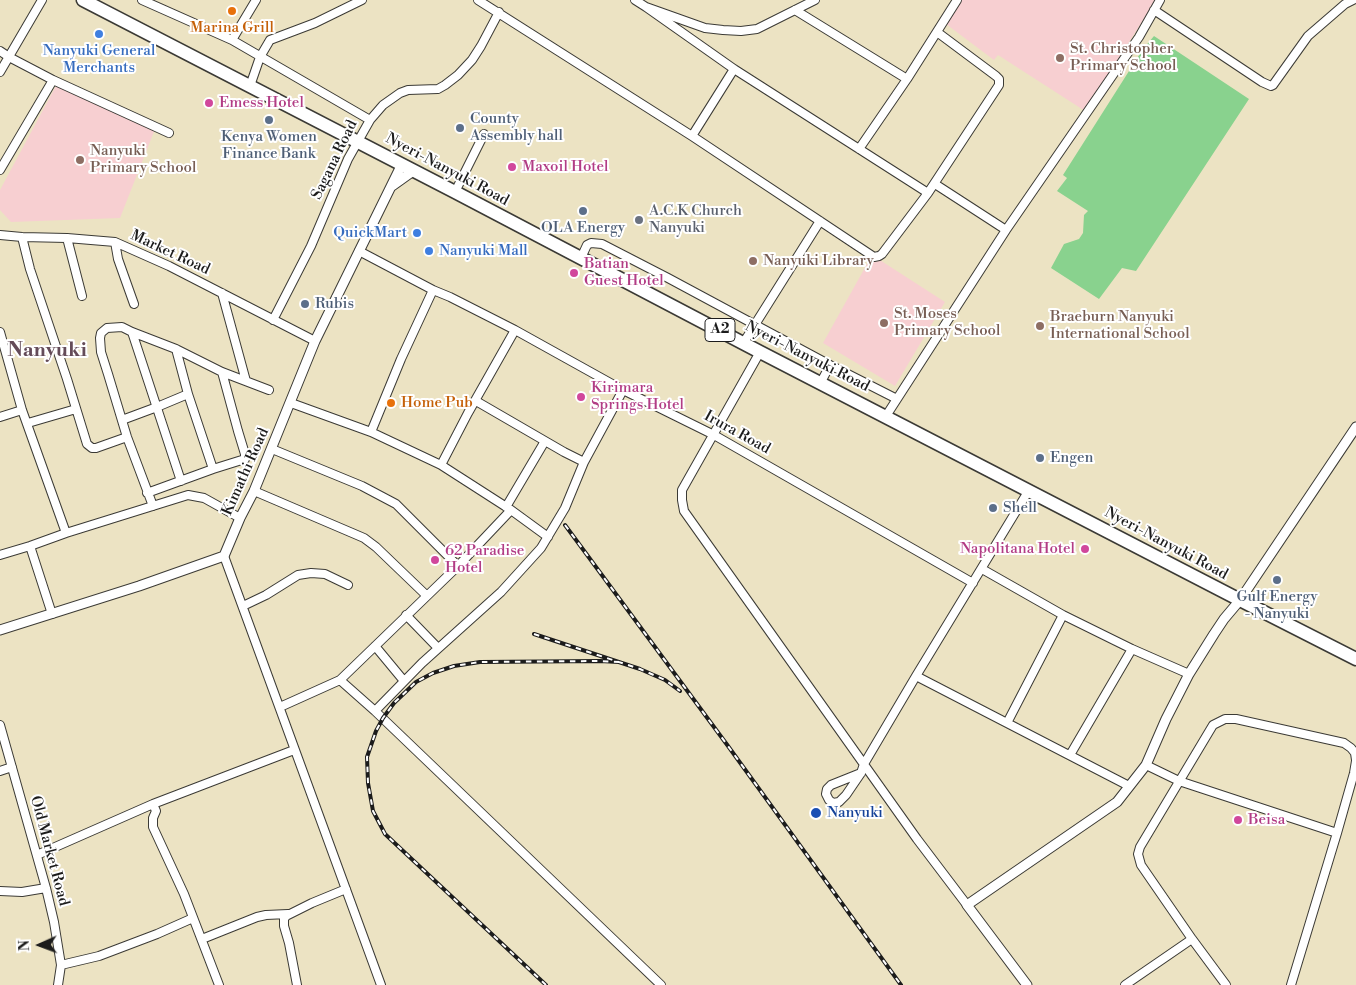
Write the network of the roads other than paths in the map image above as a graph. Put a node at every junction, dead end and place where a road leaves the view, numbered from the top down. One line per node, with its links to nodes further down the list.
1 (42, 0): 19 (street)
2 (83, 0): 25 (highway, Nyeri-Nanyuki Road / A2)
3 (142, 0): 17 (street)
4 (256, 0): 17 (street)
5 (362, 0): 20 (street)
6 (478, 0): 15 (street)
7 (635, 0): 12 (street)
8 (815, 0): 13 (street)
9 (957, 0): 16 (street)
10 (1160, 0): 14 (street)
11 (1353, 0): 14 (street)
12 (646, 7): 13 (street); 21 (street)
13 (795, 10): 24 (street)
14 (1154, 10): 40 (street)
15 (499, 12): 26 (street, Sagana Road); 29 (street)
16 (938, 32): 24 (street); 35 (street)
17 (232, 40): 20 (street)
18 (0, 51): 19 (street)
19 (9, 57): 22 (street); 23 (street)
20 (260, 57): 25 (street); 26 (street)
21 (734, 69): 29 (street); 31 (street)
22 (0, 72)
23 (53, 80): 27 (street); 33 (street)
24 (907, 80): 31 (street)
25 (250, 86): 30 (highway, Nyeri-Nanyuki Road / A2)
26 (370, 120): 30 (street, Sagana Road)
27 (170, 133)
28 (484, 134): 37 (street)
29 (692, 136): 39 (street)
30 (357, 142): 32 (highway, Nyeri-Nanyuki Road / A2); 51 (street, Sagana Road)
31 (858, 149): 38 (street)
32 (402, 164): 34 (highway, Nyeri-Nanyuki Road / A2); 36 (street, Kimathi Road)
33 (0, 170)
34 (414, 171): 36 (street, Kimathi Road); 37 (highway, Nyeri-Nanyuki Road / A2)
35 (934, 184): 38 (street); 40 (street)
36 (392, 186): 45 (street, Kimathi Road)
37 (455, 192): 46 (highway, Nyeri-Nanyuki Road / A2)
38 (928, 193): 39 (street)
39 (820, 221): 52 (street)
40 (1006, 230): 67 (street)
41 (0, 235): 42 (street, Market Road)
42 (22, 238): 43 (street, Market Road); 71 (street)
43 (67, 238): 44 (street, Market Road); 49 (street)
44 (115, 242): 48 (street, Market Road); 50 (street)
45 (359, 251): 47 (street, Irura Road); 56 (street, Kimathi Road)
46 (581, 258): 52 (street); 57 (highway, Nyeri-Nanyuki Road / A2)
47 (433, 290): 53 (street, Irura Road); 78 (street)
48 (222, 293): 51 (street, Market Road); 62 (street)
49 (82, 296)
50 (134, 304)
51 (273, 320): 56 (street, Market Road)
52 (755, 325): 57 (street); 60 (street)
53 (515, 330): 65 (street, Irura Road); 68 (street)
54 (0, 332): 72 (street)
55 (132, 332): 58 (street); 70 (street); 75 (street)
56 (315, 341): 69 (street, Kimathi Road)
57 (744, 342): 59 (highway, Nyeri-Nanyuki Road / A2)
58 (176, 349): 61 (street); 66 (street)
59 (760, 352): 63 (highway, Nyeri-Nanyuki Road / A2); 79 (street)
60 (830, 365): 63 (street); 67 (street)
61 (222, 372): 62 (street); 85 (street)
62 (246, 381): 64 (street)
63 (821, 382): 73 (highway, Nyeri-Nanyuki Road / A2)
64 (269, 390)
65 (623, 390): 79 (street, Irura Road); 83 (street)
66 (188, 394): 70 (street); 85 (street)
67 (897, 399): 73 (street)
68 (476, 401): 81 (street); 84 (street)
69 (291, 403): 78 (street); 82 (street, Kimathi Road)
70 (157, 407): 75 (street); 86 (street)
71 (76, 409): 76 (street); 80 (street)
72 (22, 410): 74 (street); 76 (street)
73 (886, 416): 87 (highway, Nyeri-Nanyuki Road / A2)
74 (0, 417)
75 (122, 420): 80 (street)
76 (28, 423): 93 (street)
77 (1356, 427): 103 (street)
78 (371, 432): 84 (street)
79 (714, 435): 100 (street, Irura Road); 124 (street)
80 (127, 437): 89 (street)
81 (545, 441): 83 (street); 91 (street)
82 (272, 449): 88 (street, Kimathi Road); 98 (street)
83 (584, 462): 94 (street)
84 (441, 465): 91 (street)
85 (213, 468): 86 (street)
86 (181, 481): 89 (street)
87 (1029, 490): 99 (street); 103 (highway, Nyeri-Nanyuki Road / A2)
88 (254, 492): 92 (street, Kimathi Road); 102 (street)
89 (147, 493): 90 (street)
90 (153, 506): 92 (street); 93 (street)
91 (509, 508): 94 (street); 98 (street)
92 (240, 518): 97 (street, Kimathi Road)
93 (66, 533): 95 (street)
94 (548, 537): 110 (street)
95 (30, 546): 96 (street); 105 (street)
96 (0, 555)
97 (224, 556): 104 (street); 105 (street)
98 (458, 566): 102 (street)
99 (982, 569): 100 (street); 107 (street)
100 (973, 583): 114 (street)
101 (348, 585): 104 (street)
102 (426, 595): 106 (street)
103 (1240, 600): 112 (highway, Nyeri-Nanyuki Road / A2); 113 (street)
104 (243, 606): 117 (street)
105 (52, 614): 108 (street)
106 (406, 615): 109 (street); 110 (street)
107 (1063, 615): 111 (street); 119 (street)
108 (0, 630)
109 (375, 646): 115 (street); 116 (street)
110 (438, 648): 116 (street)
111 (1132, 649): 113 (street); 122 (street)
112 (1356, 659)
113 (1190, 674): 125 (street)
114 (916, 676): 119 (street); 124 (street)
115 (340, 680): 117 (street); 118 (street)
116 (404, 681): 118 (street)
117 (280, 707): 121 (street)
118 (375, 711): 147 (street)
119 (1007, 723): 122 (street)
120 (0, 725): 126 (street, Old Market Road)
121 (294, 750): 131 (street); 135 (street)
122 (1070, 755): 130 (street)
123 (1356, 760): 129 (street); 132 (street)
124 (864, 764): 128 (street); 137 (street)
125 (1146, 765): 129 (street); 130 (street)
126 (12, 767): 127 (street); 133 (street, Old Market Road)
127 (0, 771)
128 (860, 773): 128 (street)
129 (1179, 781): 132 (street); 141 (street)
130 (1130, 786): 137 (street)
131 (153, 804): 133 (street); 139 (street)
132 (1337, 833): 151 (street)
133 (37, 854): 134 (street, Old Market Road)
134 (46, 888): 136 (street); 142 (street, Old Market Road)
135 (346, 889): 138 (street); 146 (street)
136 (0, 891)
137 (967, 905): 148 (street)
138 (288, 914): 140 (street); 145 (street)
139 (193, 918): 140 (street); 142 (street)
140 (202, 939): 144 (street)
141 (1192, 939): 149 (street); 150 (street)
142 (61, 965): 143 (street, Old Market Road)
143 (58, 985)
144 (219, 985)
145 (297, 985)
146 (381, 985)
147 (661, 985)
148 (1027, 985)
149 (1125, 985)
150 (1226, 985)
151 (1291, 985)

